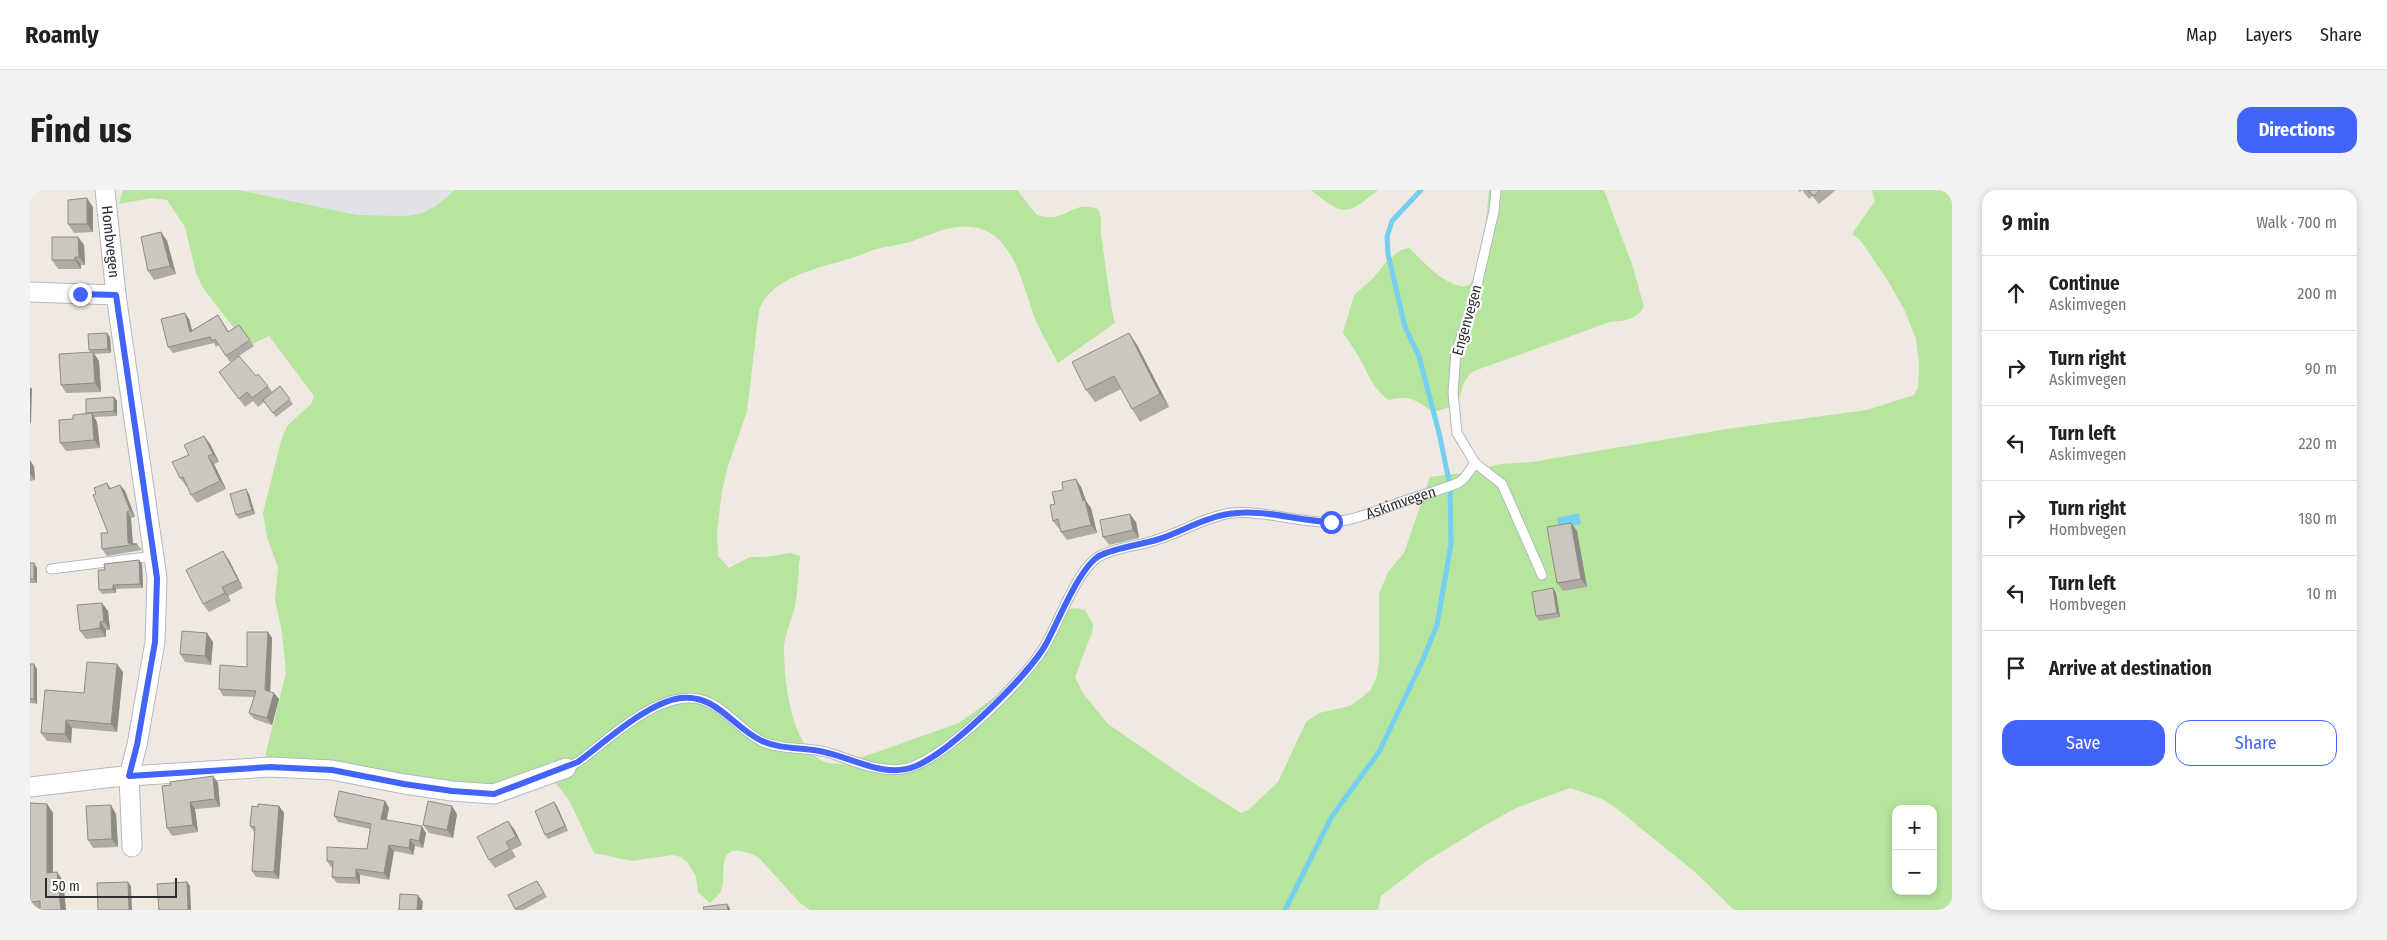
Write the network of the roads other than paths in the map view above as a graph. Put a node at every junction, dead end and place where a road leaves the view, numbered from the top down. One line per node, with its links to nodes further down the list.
1 (105, 190): 4 (street, Hombvegen)
2 (1496, 190): 5 (lane, Engenvegen)
3 (30, 292): 4 (street, Hombvegen)
4 (116, 295): 6 (street, Hombvegen)
5 (1475, 462): 8 (lane, Engenvegen); 9 (lane, Askimvegen)
6 (154, 556): 7 (lane); 10 (street, Hombvegen)
7 (51, 569)
8 (1542, 575)
9 (566, 768): 10 (street, Askimvegen)
10 (129, 776): 11 (street, Askimvegen); 12 (street, Hombvegen)
11 (30, 787)
12 (132, 847)

